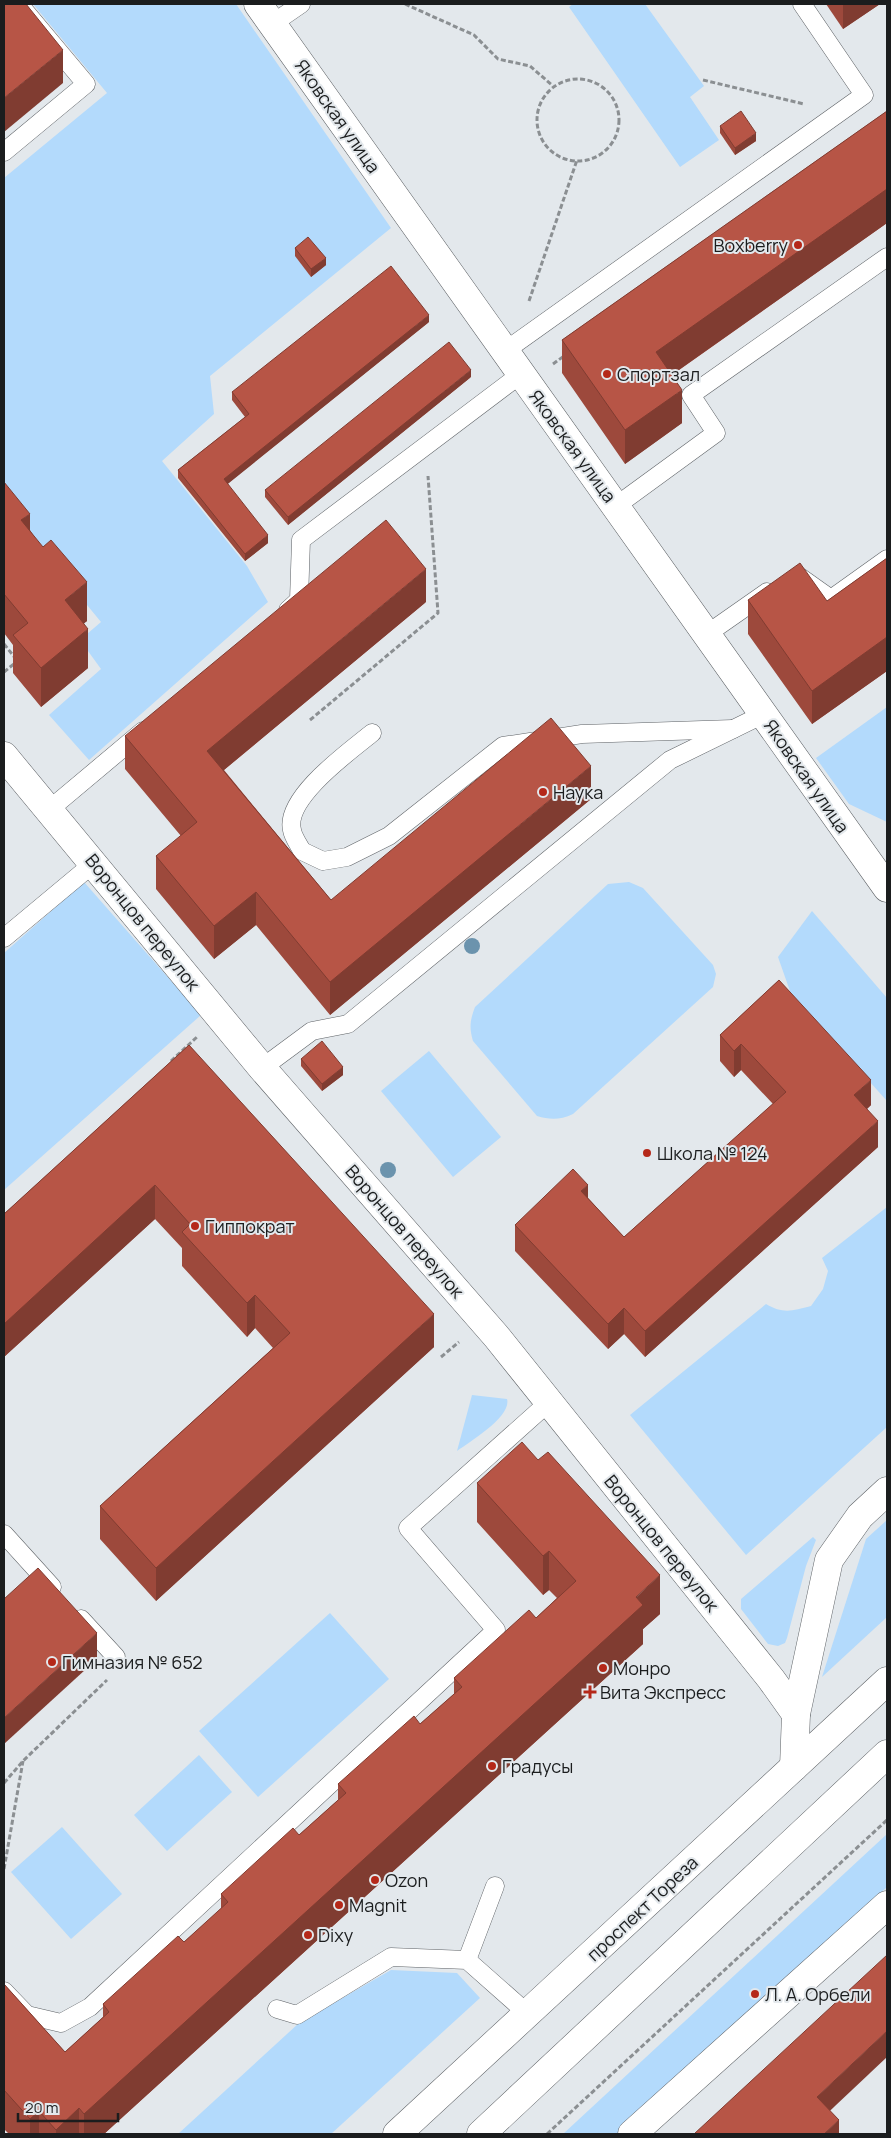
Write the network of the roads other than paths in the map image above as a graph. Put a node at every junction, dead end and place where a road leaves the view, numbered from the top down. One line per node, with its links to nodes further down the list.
1 (19, 4): 5 (lane)
2 (301, 4): 4 (lane)
3 (802, 4): 7 (lane)
4 (265, 14): 7 (street, Яковская улица)
5 (4, 152)
6 (887, 257): 9 (lane)
7 (509, 348): 8 (street, Яковская улица)
8 (521, 374): 9 (street, Яковская улица); 11 (lane)
9 (616, 506): 12 (street, Яковская улица)
10 (887, 559): 12 (lane)
11 (276, 619)
12 (707, 634): 13 (street, Яковская улица)
13 (764, 714): 15 (lane); 20 (street, Яковская улица)
14 (155, 720): 18 (lane)
15 (732, 729): 16 (lane); 22 (lane)
16 (372, 732)
17 (4, 756): 18 (street, Воронцов переулок)
18 (50, 809): 19 (street, Воронцов переулок)
19 (94, 863): 21 (lane); 22 (street, Воронцов переулок)
20 (887, 888)
21 (4, 938)
22 (262, 1068): 23 (street, Воронцов переулок)
23 (549, 1402): 28 (street, Воронцов переулок); 34 (lane)
24 (887, 1491): 28 (street)
25 (4, 1534): 26 (lane)
26 (116, 1658)
27 (887, 1681): 30 (street, проспект Тореза)
28 (796, 1714): 30 (street)
29 (887, 1754): 39 (street)
30 (794, 1767): 36 (street, проспект Тореза)
31 (495, 1886): 33 (lane)
32 (887, 1905): 37 (street)
33 (467, 1960): 35 (lane); 36 (lane)
34 (4, 1991)
35 (277, 2009)
36 (528, 2014): 38 (street, проспект Тореза)
37 (643, 2131)
38 (397, 2134)
39 (481, 2134)

